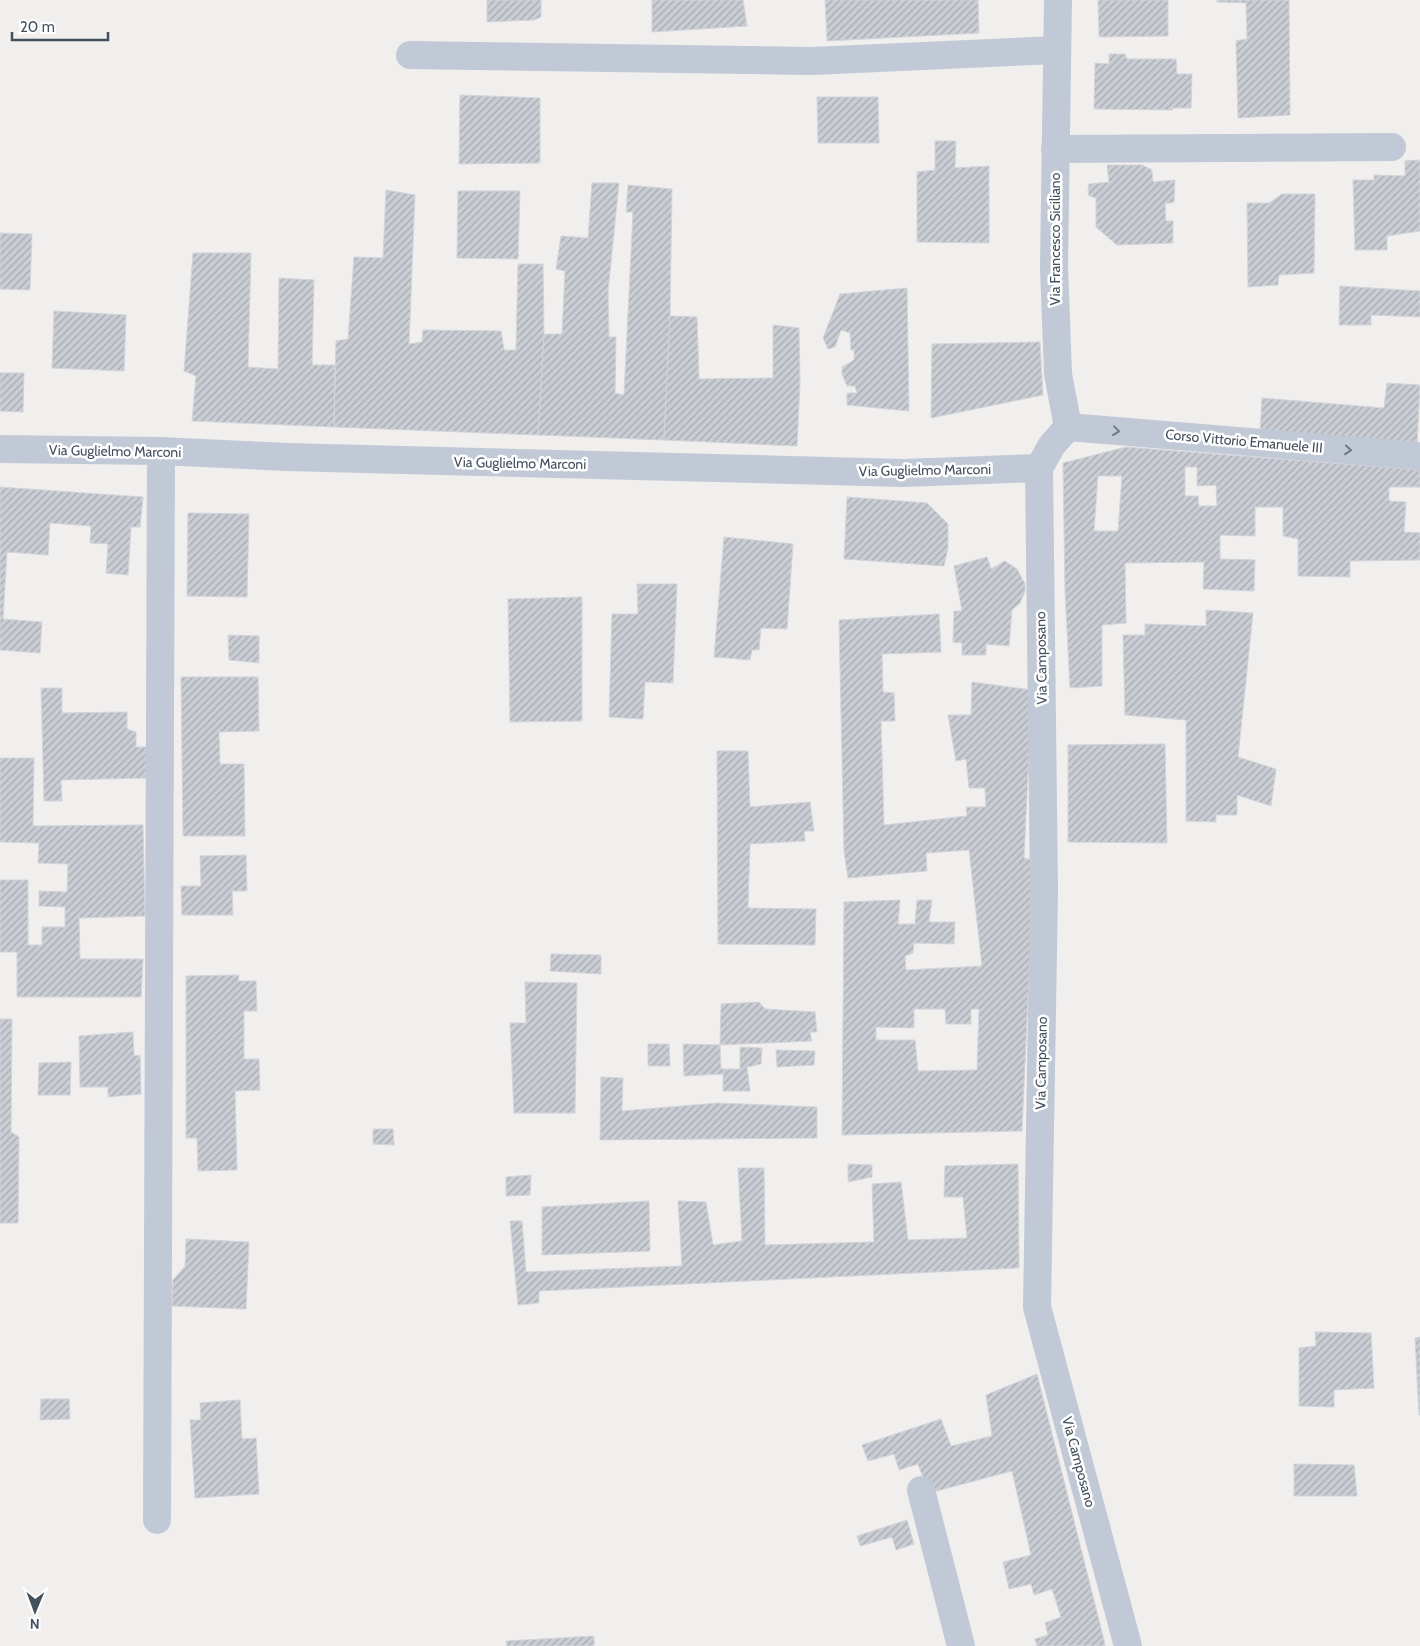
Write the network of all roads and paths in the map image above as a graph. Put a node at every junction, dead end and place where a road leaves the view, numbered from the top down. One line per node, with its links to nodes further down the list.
1 (1058, 0): 2 (street, Via Francesco Siciliano)
2 (1056, 50): 3 (street); 5 (street, Via Francesco Siciliano)
3 (410, 55)
4 (1392, 147): 5 (street)
5 (1055, 150): 6 (street, Via Francesco Siciliano)
6 (1068, 428): 9 (street, Corso Vittorio Emanuele III, one-way to 9); 10 (street)
7 (0, 449): 8 (street, Via Guglielmo Marconi)
8 (161, 451): 10 (street, Via Guglielmo Marconi); 12 (street)
9 (1420, 456)
10 (1040, 468): 14 (street, Via Camposano)
11 (921, 1490): 13 (street)
12 (157, 1520)
13 (961, 1646)
14 (1128, 1646)

